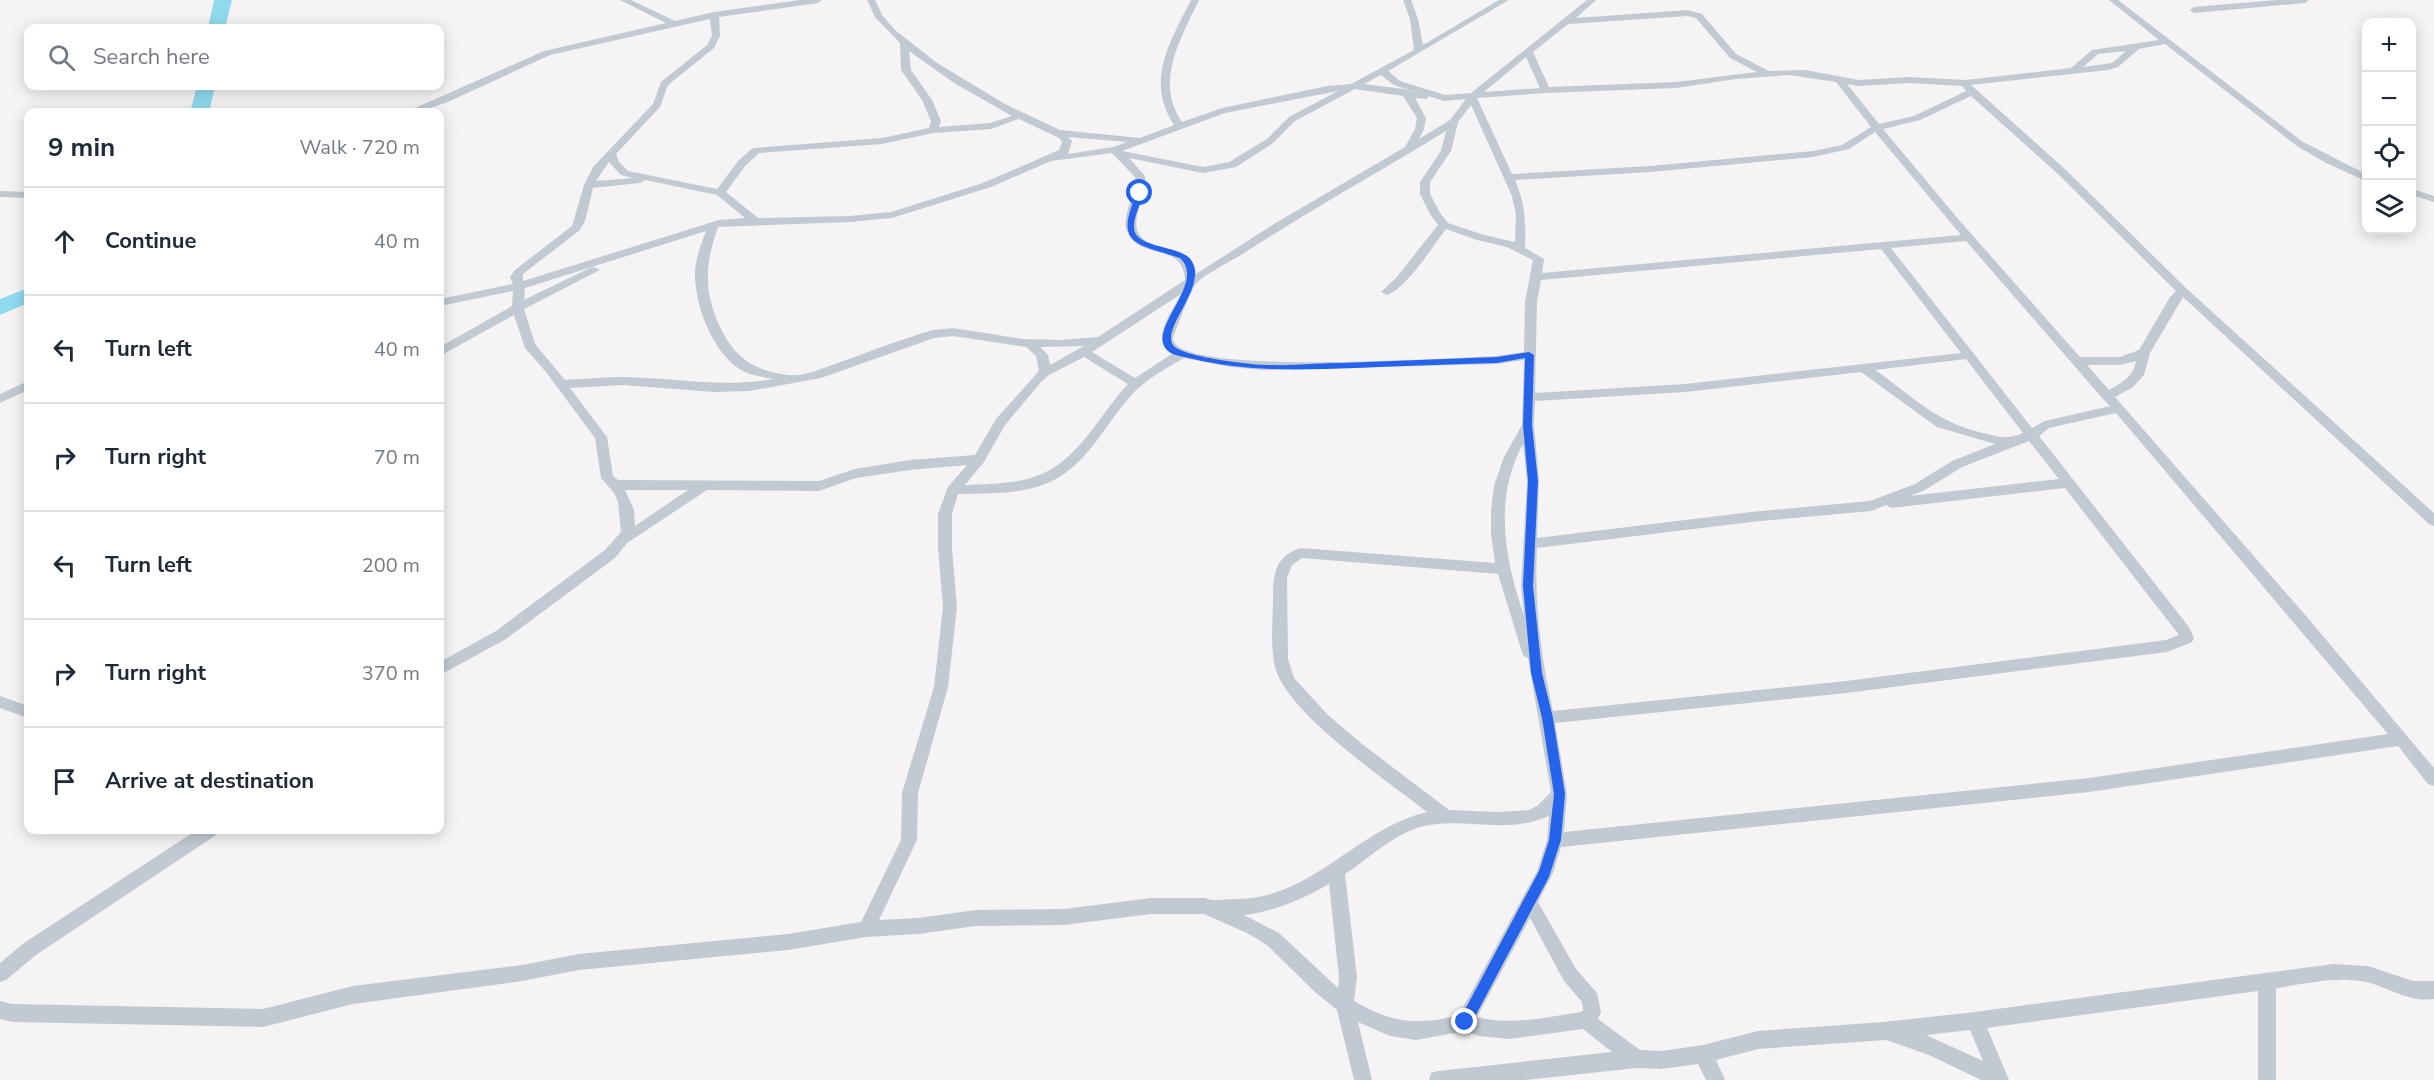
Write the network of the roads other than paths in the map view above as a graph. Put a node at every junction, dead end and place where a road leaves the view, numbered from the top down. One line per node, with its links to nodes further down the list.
1 (624, 0): 14 (street)
2 (818, 0): 11 (street)
3 (871, 0): 15 (street)
4 (1195, 0): 36 (street)
5 (1407, 0): 18 (street)
6 (1505, 0): 18 (street)
7 (2113, 0): 16 (street)
8 (2306, 0): 10 (street)
9 (1591, 1): 12 (street); 13 (street)
10 (2194, 10)
11 (714, 15): 14 (street); 41 (street)
12 (1618, 15): 13 (street); 20 (street)
13 (1567, 21): 19 (street)
14 (673, 23): 33 (street)
15 (904, 41): 34 (street); 38 (street)
16 (2167, 41): 17 (street); 45 (street)
17 (2136, 47): 22 (street); 22 (street)
18 (1419, 51): 21 (street)
19 (1528, 51): 29 (street); 31 (street)
20 (1732, 56): 23 (street); 24 (street)
21 (1381, 70): 26 (street); 27 (street)
22 (2072, 72): 28 (street)
23 (1770, 73): 24 (street); 25 (street)
24 (1736, 76): 29 (street)
25 (1839, 79): 28 (street); 37 (street)
26 (1397, 83): 30 (street); 32 (street)
27 (1356, 86): 30 (street); 36 (street); 42 (street)
28 (1969, 88): 37 (street); 64 (street)
29 (1546, 90): 31 (street)
30 (1407, 96): 32 (street); 43 (street)
31 (1472, 97): 32 (street); 35 (street); 46 (street)
32 (1444, 98)
33 (422, 108)
34 (1020, 116): 38 (street); 39 (street)
35 (1453, 122): 43 (street); 55 (street)
36 (1179, 126): 40 (street)
37 (1875, 128): 46 (street); 57 (street)
38 (933, 130): 49 (street)
39 (1058, 133): 40 (street); 44 (street)
40 (1144, 141): 42 (street)
41 (611, 152): 47 (street); 48 (street)
42 (1116, 152): 44 (street); 62 (street)
43 (1405, 152): 62 (street)
44 (1050, 160): 54 (street)
45 (2362, 176)
46 (1509, 177): 59 (street)
47 (651, 178): 48 (street); 49 (street)
48 (589, 186): 63 (street)
49 (720, 193): 54 (street)
50 (2416, 193): 53 (street)
51 (0, 194): 52 (street)
52 (24, 195)
53 (2434, 199)
54 (755, 221): 56 (street)
55 (1444, 225): 59 (street); 65 (street)
56 (713, 226): 60 (street); 79 (street)
57 (1967, 238): 58 (street); 76 (street)
58 (1883, 245): 61 (street); 74 (street)
59 (1521, 249): 61 (street)
60 (617, 257): 63 (street); 67 (street)
61 (1536, 277): 75 (street)
62 (1191, 282): 68 (street); 73 (street)
63 (519, 286): 66 (street); 67 (street)
64 (2183, 291): 72 (street); 96 (street)
65 (1387, 292)
66 (444, 301)
67 (518, 308): 70 (street); 80 (street)
68 (1102, 340): 69 (street); 71 (street)
69 (1025, 342): 78 (street); 79 (street)
70 (444, 350)
71 (1084, 352): 78 (street); 81 (street)
72 (2144, 353): 76 (street); 83 (street)
73 (1182, 354): 75 (street); 81 (street)
74 (1968, 354): 77 (street); 88 (street)
75 (1529, 355): 84 (street)
76 (2077, 360): 83 (street)
77 (1861, 367): 84 (street); 89 (street)
78 (1045, 372): 90 (street)
79 (789, 380): 80 (street)
80 (562, 384): 92 (street)
81 (1136, 384): 94 (street)
82 (24, 387): 85 (street)
83 (2107, 396): 86 (street)
84 (1528, 397): 87 (street)
85 (0, 399)
86 (2118, 409): 88 (street); 105 (street)
87 (1528, 425): 98 (street); 99 (street)
88 (2031, 435): 89 (street); 91 (street)
89 (2009, 443): 95 (street)
90 (979, 459): 93 (street); 94 (street)
91 (2068, 483): 95 (street); 104 (street)
92 (617, 485): 93 (street); 97 (street)
93 (705, 485): 97 (street)
94 (953, 490): 114 (street)
95 (1871, 506): 98 (street)
96 (2434, 521)
97 (625, 539): 100 (street)
98 (1530, 544): 101 (street)
99 (1501, 569): 101 (street); 108 (street)
100 (444, 667)
101 (1536, 673): 104 (street)
102 (0, 702): 103 (street)
103 (24, 711)
104 (1547, 718): 107 (street)
105 (2402, 739): 106 (street); 110 (street)
106 (2434, 779)
107 (1559, 794): 108 (street); 110 (street)
108 (1445, 817): 111 (street)
109 (204, 834): 115 (street)
110 (1555, 840): 112 (street)
111 (1336, 871): 113 (street); 118 (street)
112 (1529, 901): 120 (street); 122 (street)
113 (1205, 906): 114 (street); 118 (street)
114 (866, 929): 119 (street)
115 (0, 974)
116 (2267, 982): 117 (street); 121 (street); 130 (street)
117 (2433, 994)
118 (1345, 1005): 122 (street); 126 (street)
119 (0, 1010)
120 (1586, 1020): 122 (street); 125 (street)
121 (1975, 1021): 123 (street); 129 (street)
122 (1465, 1022)
123 (1884, 1031): 124 (street); 129 (street)
124 (1703, 1054): 125 (street); 128 (street)
125 (1637, 1059): 127 (street)
126 (1363, 1080)
127 (1438, 1080)
128 (1716, 1080)
129 (2000, 1080)
130 (2267, 1080)

